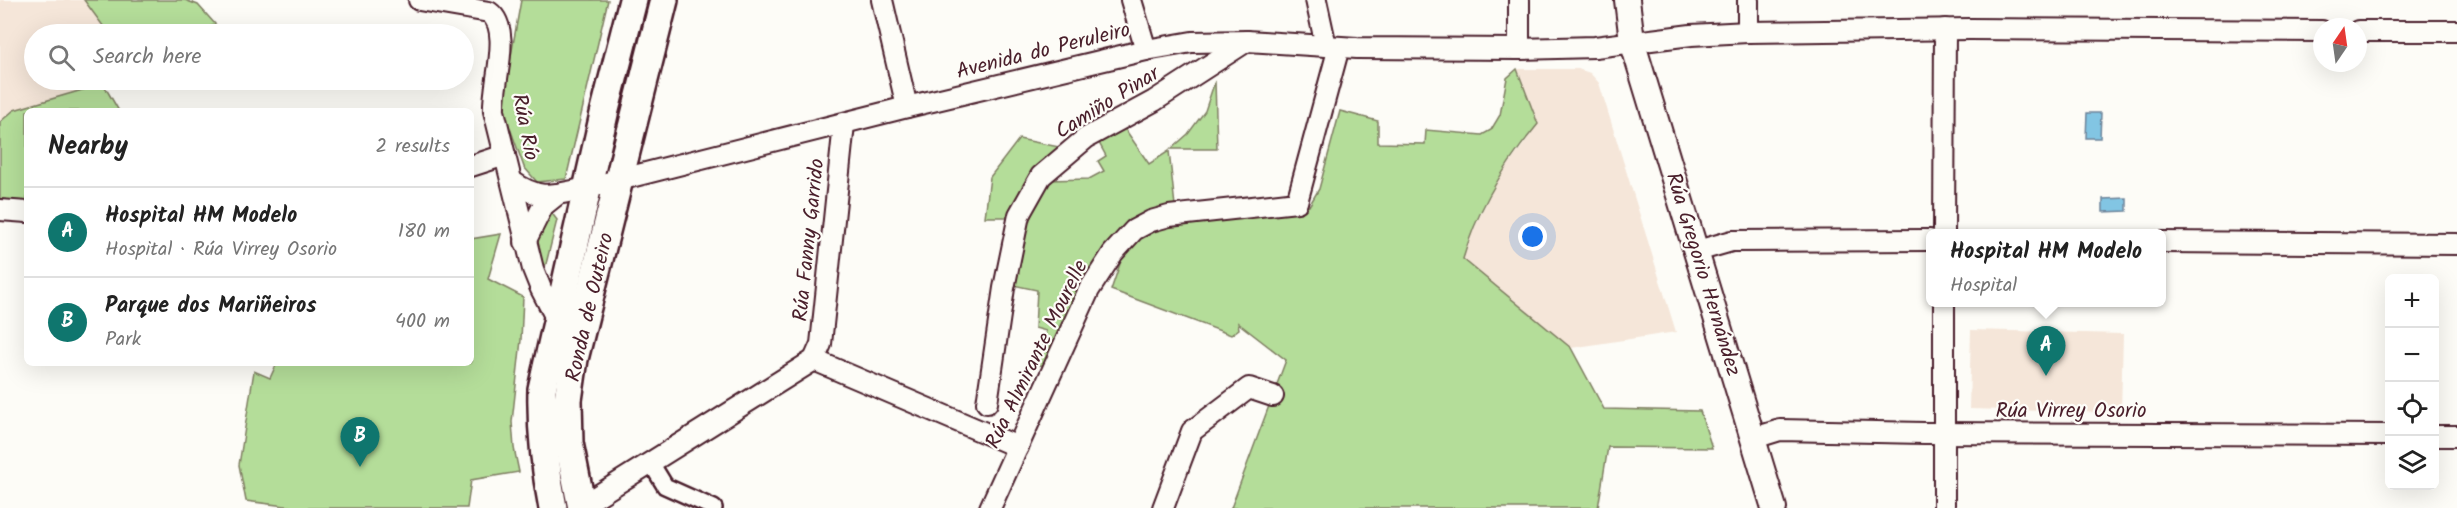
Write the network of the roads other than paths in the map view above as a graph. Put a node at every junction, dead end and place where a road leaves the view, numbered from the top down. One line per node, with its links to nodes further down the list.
1 (419, 0): 10 (street, Rúa Río)
2 (633, 0): 27 (main road, Ronda de Outeiro)
3 (664, 0): 25 (main road, Ronda de Outeiro)
4 (882, 0): 21 (street)
5 (1131, 0): 20 (street)
6 (1316, 0): 18 (street)
7 (1519, 0): 19 (street)
8 (1627, 0): 17 (street, Rúa Gregorio Hernández)
9 (1748, 0): 14 (street)
10 (458, 3): 23 (street, Rúa Río)
11 (1946, 29): 12 (street, Avenida do Peruleiro); 14 (street, Avenida do Peruleiro); 31 (street)
12 (2313, 31)
13 (2367, 31): 15 (street)
14 (1748, 32): 17 (street, Avenida do Peruleiro)
15 (2457, 32)
16 (1246, 41): 18 (street, Avenida do Peruleiro); 20 (street, Avenida do Peruleiro); 41 (street, Camiño Pinar)
17 (1632, 41): 19 (street, Avenida do Peruleiro); 36 (street, Rúa Gregorio Hernández)
18 (1333, 46): 19 (street, Avenida do Peruleiro); 47 (street, Rúa Almirante Mourelle)
19 (1519, 49)
20 (1146, 50): 21 (street, Avenida do Peruleiro)
21 (907, 107): 22 (street, Avenida do Peruleiro)
22 (844, 124): 25 (street, Avenida do Peruleiro); 39 (street, Rúa Fanny Garrido)
23 (505, 155): 24 (street); 26 (street, Rúa Río)
24 (474, 165)
25 (618, 180): 27 (street); 49 (main road, Ronda de Outeiro)
26 (513, 182): 28 (street, Rúa Río); 33 (street, Rúa Río)
27 (587, 188): 28 (street, Rúa Río); 38 (main road, Ronda de Outeiro)
28 (558, 194): 33 (street)
29 (0, 210): 30 (street)
30 (24, 212)
31 (1944, 229)
32 (1926, 240): 36 (street)
33 (525, 242): 38 (street, Rúa Río)
34 (2166, 242): 35 (street)
35 (2457, 244)
36 (1698, 251): 46 (street, Rúa Gregorio Hernández)
37 (1944, 307): 42 (street)
38 (556, 318): 50 (main road, Ronda de Outeiro)
39 (814, 360): 47 (street); 48 (street)
40 (1273, 396): 53 (street)
41 (987, 403)
42 (1945, 433): 43 (street, Rúa Virrey Osorio); 46 (street, Rúa Virrey Osorio); 55 (street)
43 (2385, 435)
44 (2439, 435): 45 (street)
45 (2457, 436)
46 (1754, 438): 54 (street, Rúa Gregorio Hernández)
47 (1018, 447): 52 (street, Rúa Almirante Mourelle)
48 (651, 464): 49 (street); 51 (street)
49 (581, 507)
50 (553, 508)
51 (714, 508)
52 (990, 508)
53 (1163, 508)
54 (1774, 508)
55 (1944, 508)

